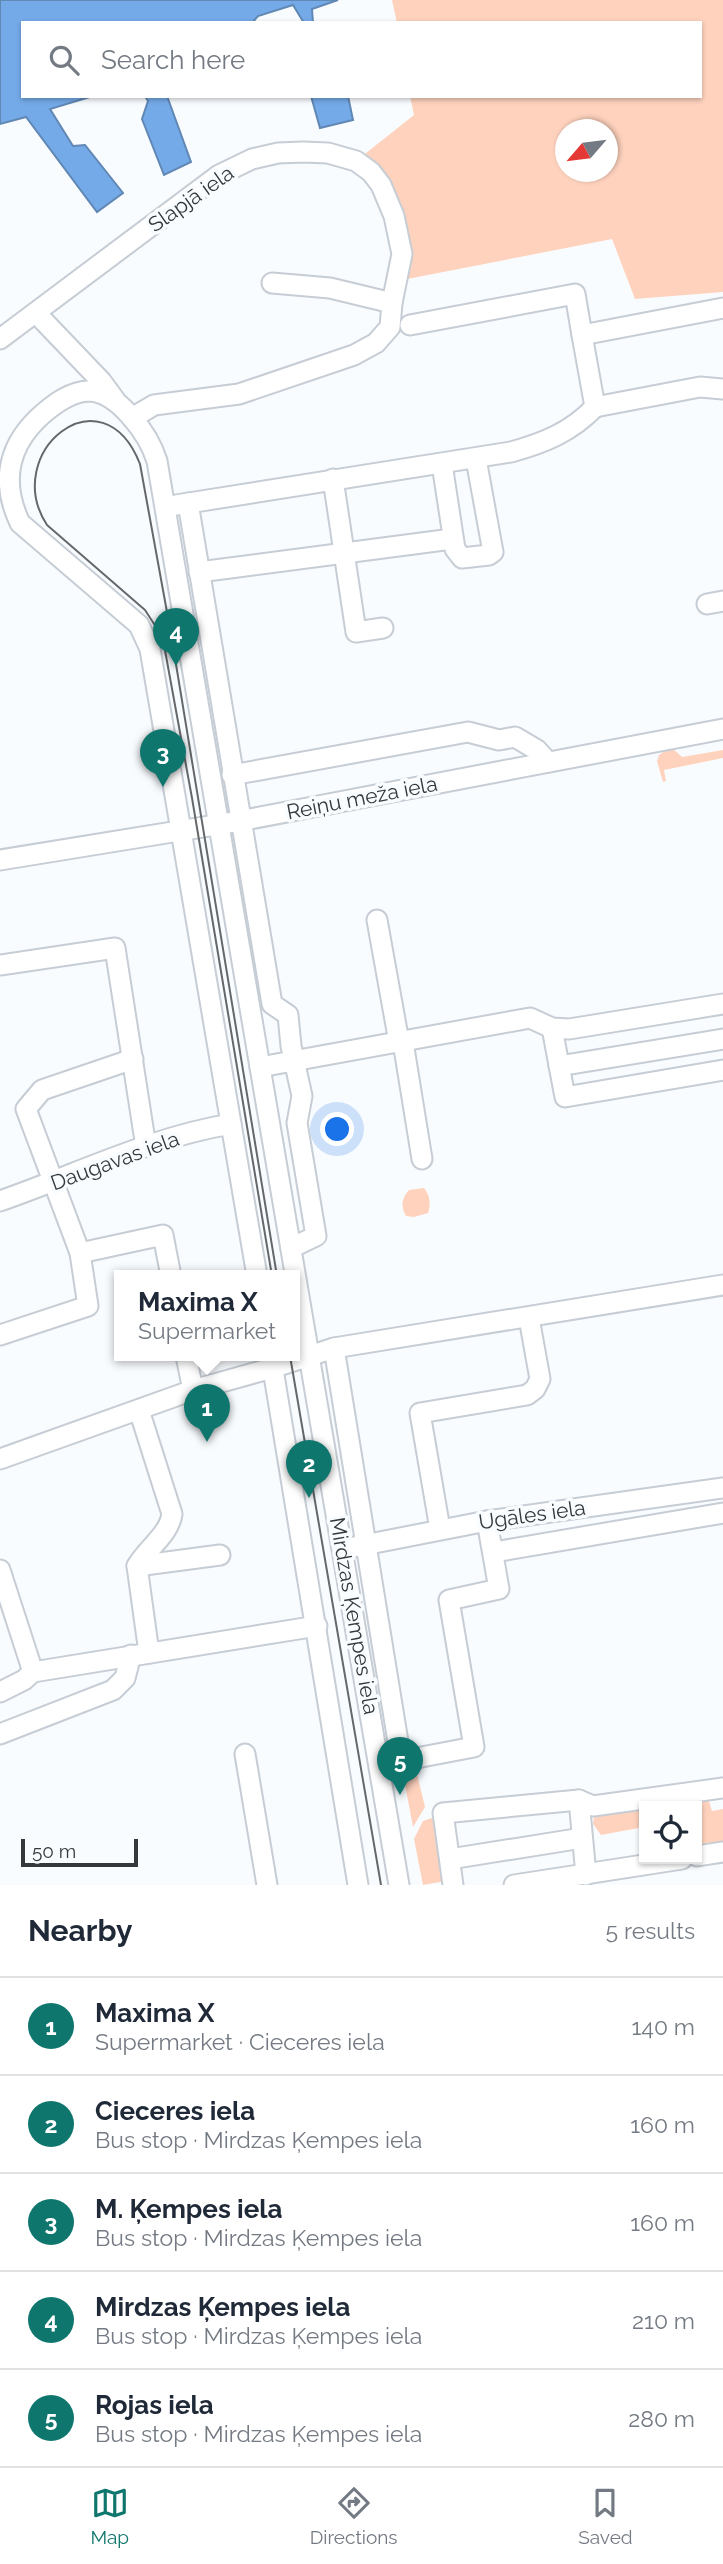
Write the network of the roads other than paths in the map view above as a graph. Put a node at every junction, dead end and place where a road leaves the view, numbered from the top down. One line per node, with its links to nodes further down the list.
1 (272, 283): 2 (street)
2 (392, 303): 4 (street, Slapjā iela); 12 (street, Slapjā iela)
3 (723, 309): 6 (street)
4 (36, 313): 7 (street, Slapjā iela); 8 (street, Mirdzas Ķempes iela)
5 (410, 326): 6 (street)
6 (582, 335): 11 (street)
7 (0, 339)
8 (70, 350): 10 (street); 12 (street, Mirdzas Ķempes iela)
9 (723, 389): 11 (street)
10 (74, 394): 12 (street); 27 (street)
11 (596, 407): 13 (street)
12 (126, 412): 17 (street, Mirdzas Ķempes iela)
13 (476, 459): 14 (street); 18 (street)
14 (442, 464): 15 (street); 18 (street)
15 (333, 479): 16 (street); 19 (street)
16 (188, 503): 17 (street); 20 (street)
17 (165, 507): 26 (street, Mirdzas Ķempes iela)
18 (452, 539): 19 (street)
19 (344, 553): 20 (street); 21 (street)
20 (199, 572): 24 (street)
21 (383, 628)
22 (723, 729): 23 (street, Reiņu meža iela)
23 (548, 762): 24 (street); 25 (street, Reiņu meža iela)
24 (232, 775): 25 (street)
25 (240, 821): 26 (street, Reiņu meža iela); 36 (street)
26 (218, 825): 27 (street, Reiņu meža iela); 38 (street, Mirdzas Ķempes iela)
27 (181, 831): 28 (street, Reiņu meža iela); 40 (street)
28 (0, 860)
29 (377, 920): 34 (street)
30 (0, 965): 35 (street)
31 (723, 1004): 32 (street)
32 (552, 1028): 34 (street); 37 (street)
33 (723, 1039): 37 (street)
34 (401, 1042): 36 (street); 42 (street)
35 (132, 1059): 41 (street); 43 (street)
36 (295, 1062): 38 (street); 45 (street)
37 (559, 1066): 39 (street)
38 (260, 1067): 45 (street, Mirdzas Ķempes iela)
39 (723, 1070)
40 (231, 1124): 41 (street, Daugavas iela); 48 (street)
41 (146, 1147): 43 (street, Daugavas iela)
42 (422, 1159)
43 (53, 1183): 44 (street, Daugavas iela); 46 (street)
44 (1, 1205)
45 (291, 1248): 49 (street, Mirdzas Ķempes iela)
46 (80, 1253): 47 (street); 53 (street)
47 (170, 1270)
48 (256, 1270)
49 (294, 1270)
50 (723, 1285): 52 (street)
51 (300, 1306): 55 (street, Mirdzas Ķempes iela)
52 (529, 1318): 54 (street); 67 (street)
53 (0, 1335)
54 (334, 1348): 55 (street); 68 (street)
55 (308, 1357): 56 (street); 69 (street, Mirdzas Ķempes iela)
56 (300, 1358)
57 (187, 1361): 59 (street)
58 (272, 1362): 59 (street); 75 (street, Mirdzas Ķempes iela)
59 (193, 1390): 60 (street)
60 (139, 1410): 61 (street); 72 (street)
61 (0, 1459)
62 (723, 1488): 63 (street, Ugāles iela)
63 (673, 1496): 65 (street, Ugāles iela); 66 (street)
64 (723, 1513): 66 (street)
65 (487, 1521): 67 (street, Ugāles iela); 70 (street)
66 (676, 1521): 70 (street)
67 (440, 1530): 68 (street, Ugāles iela)
68 (365, 1544): 69 (street, Ugāles iela); 81 (street)
69 (343, 1549): 82 (street, Mirdzas Ķempes iela)
70 (494, 1552): 81 (street)
71 (220, 1555): 72 (street)
72 (136, 1566): 76 (street)
73 (0, 1570): 74 (street)
74 (5, 1600): 77 (street)
75 (317, 1626): 76 (street); 93 (street, Mirdzas Ķempes iela)
76 (140, 1654): 77 (street); 79 (street)
77 (33, 1672): 78 (street)
78 (0, 1692)
79 (0, 1734)
80 (245, 1754): 92 (street)
81 (401, 1760): 82 (street)
82 (378, 1764): 94 (street, Mirdzas Ķempes iela)
83 (723, 1788): 84 (street)
84 (579, 1800): 85 (street); 88 (street)
85 (582, 1838): 88 (street); 90 (street)
86 (723, 1852): 87 (street)
87 (702, 1855)
88 (450, 1859): 95 (street)
89 (652, 1864): 90 (street)
90 (586, 1875): 91 (street)
91 (557, 1882): 96 (street)
92 (267, 1885)
93 (358, 1885)
94 (399, 1885)
95 (453, 1885)
96 (514, 1885)

